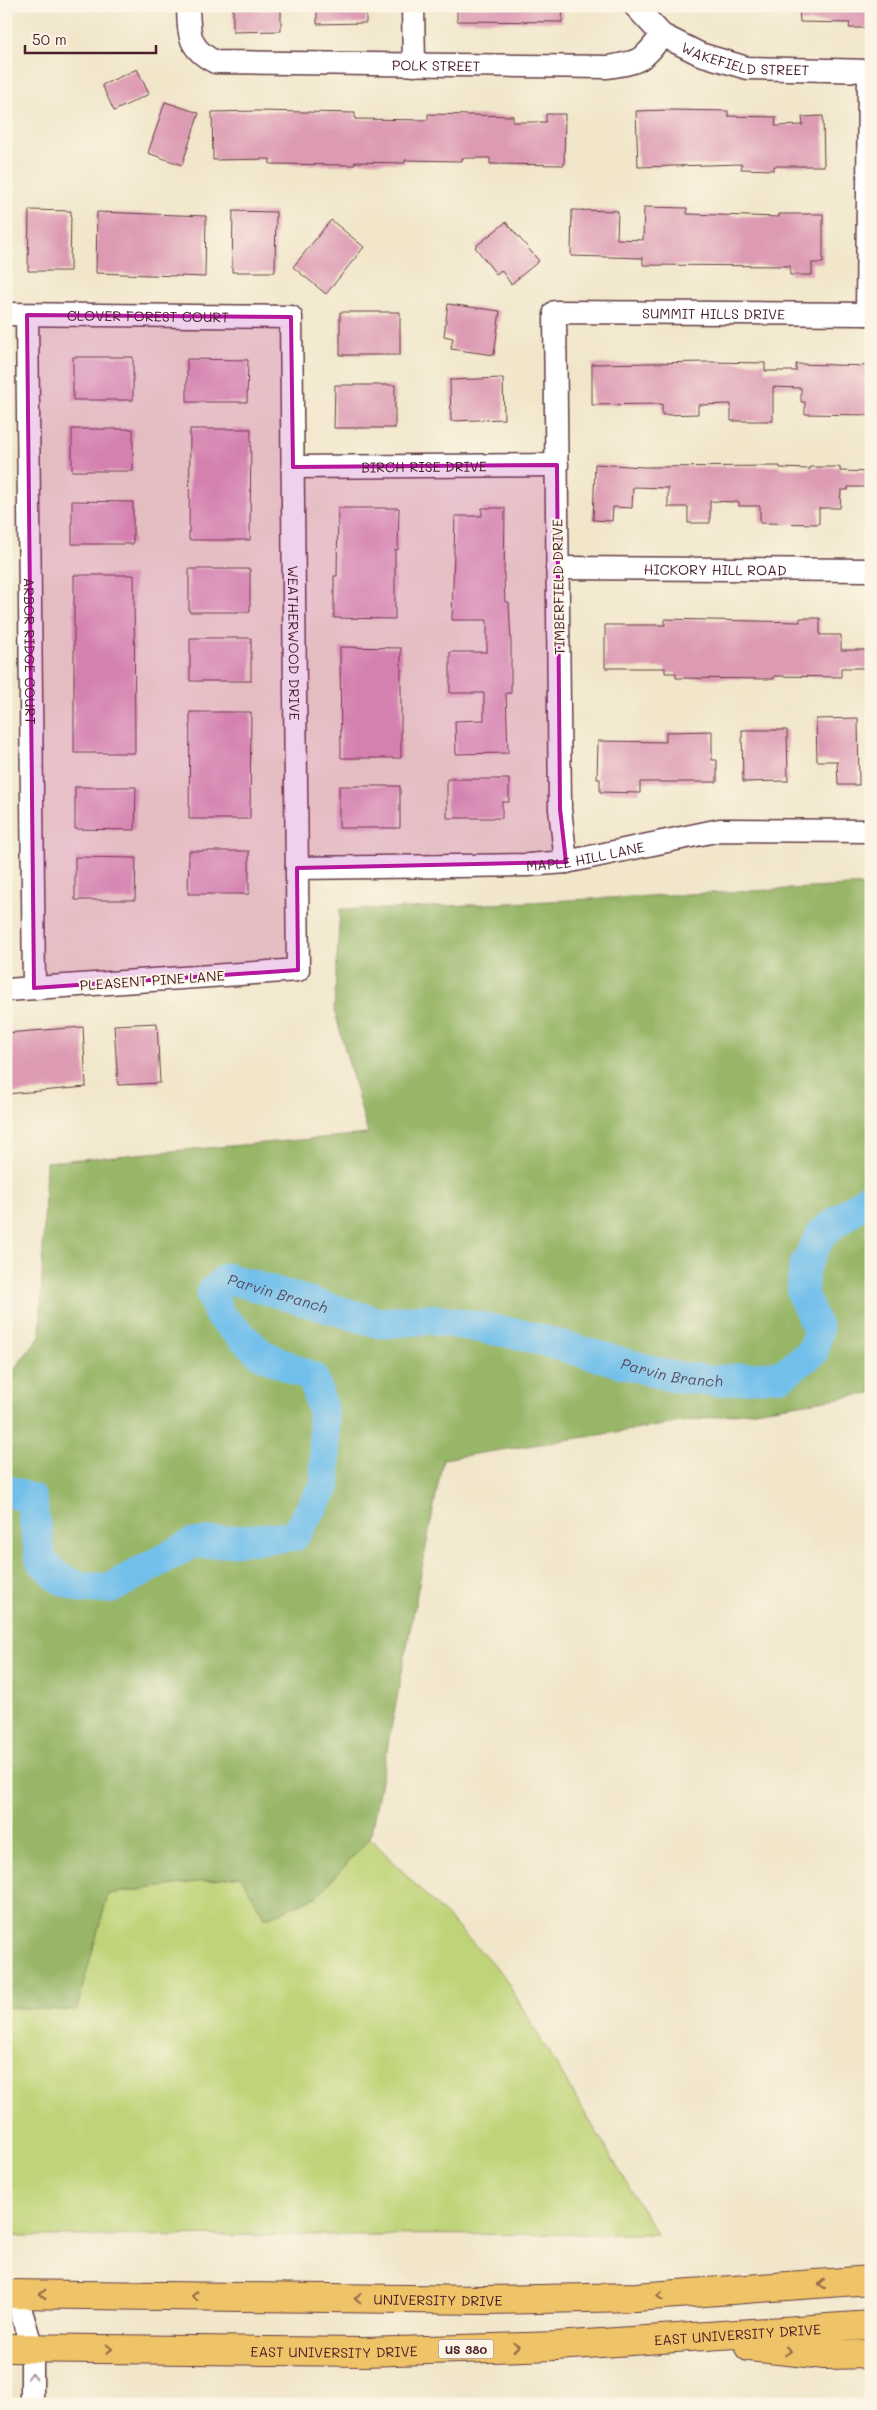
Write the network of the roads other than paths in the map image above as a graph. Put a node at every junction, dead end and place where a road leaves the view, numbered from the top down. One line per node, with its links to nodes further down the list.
1 (188, 6): 5 (street, POLK STREET)
2 (414, 6): 5 (street)
3 (635, 6): 4 (street, WAKEFIELD STREET)
4 (662, 35): 5 (street, POLK STREET); 6 (street, WAKEFIELD STREET)
5 (414, 65)
6 (870, 71): 8 (street)
7 (555, 312): 8 (street, SUMMIT HILLS DRIVE); 11 (street, TIMBERFIELD DRIVE)
8 (869, 314)
9 (17, 315): 10 (street, CLOVER FOREST COURT); 19 (street, ARBOR RIDGE COURT)
10 (291, 317): 12 (street, WEATHERWOOD DRIVE)
11 (556, 465): 12 (street, BIRCH RISE DRIVE); 13 (street, TIMBERFIELD DRIVE)
12 (293, 467): 17 (street, WEATHERWOOD DRIVE)
13 (558, 568): 14 (street, HICKORY HILL ROAD); 16 (street, TIMBERFIELD DRIVE)
14 (871, 570)
15 (871, 831): 16 (street, MAPLE HILL LANE)
16 (566, 862): 17 (street, MAPLE HILL LANE)
17 (296, 868): 18 (street, WEATHERWOOD DRIVE)
18 (298, 970): 19 (street, PLEASENT PINE LANE)
19 (34, 988): 20 (street, PLEASENT PINE LANE)
20 (6, 990)
21 (871, 2280): 22 (highway, UNIVERSITY DRIVE, one-way to 22)
22 (11, 2294): 23 (street); 26 (street)
23 (6, 2324)
24 (871, 2325): 25 (highway, EAST UNIVERSITY DRIVE / US 380)
25 (670, 2340): 26 (highway, EAST UNIVERSITY DRIVE / US 380, one-way to 25); 27 (highway, one-way to 27)
26 (19, 2348): 28 (street, one-way to 26)
27 (871, 2354)
28 (32, 2404)

